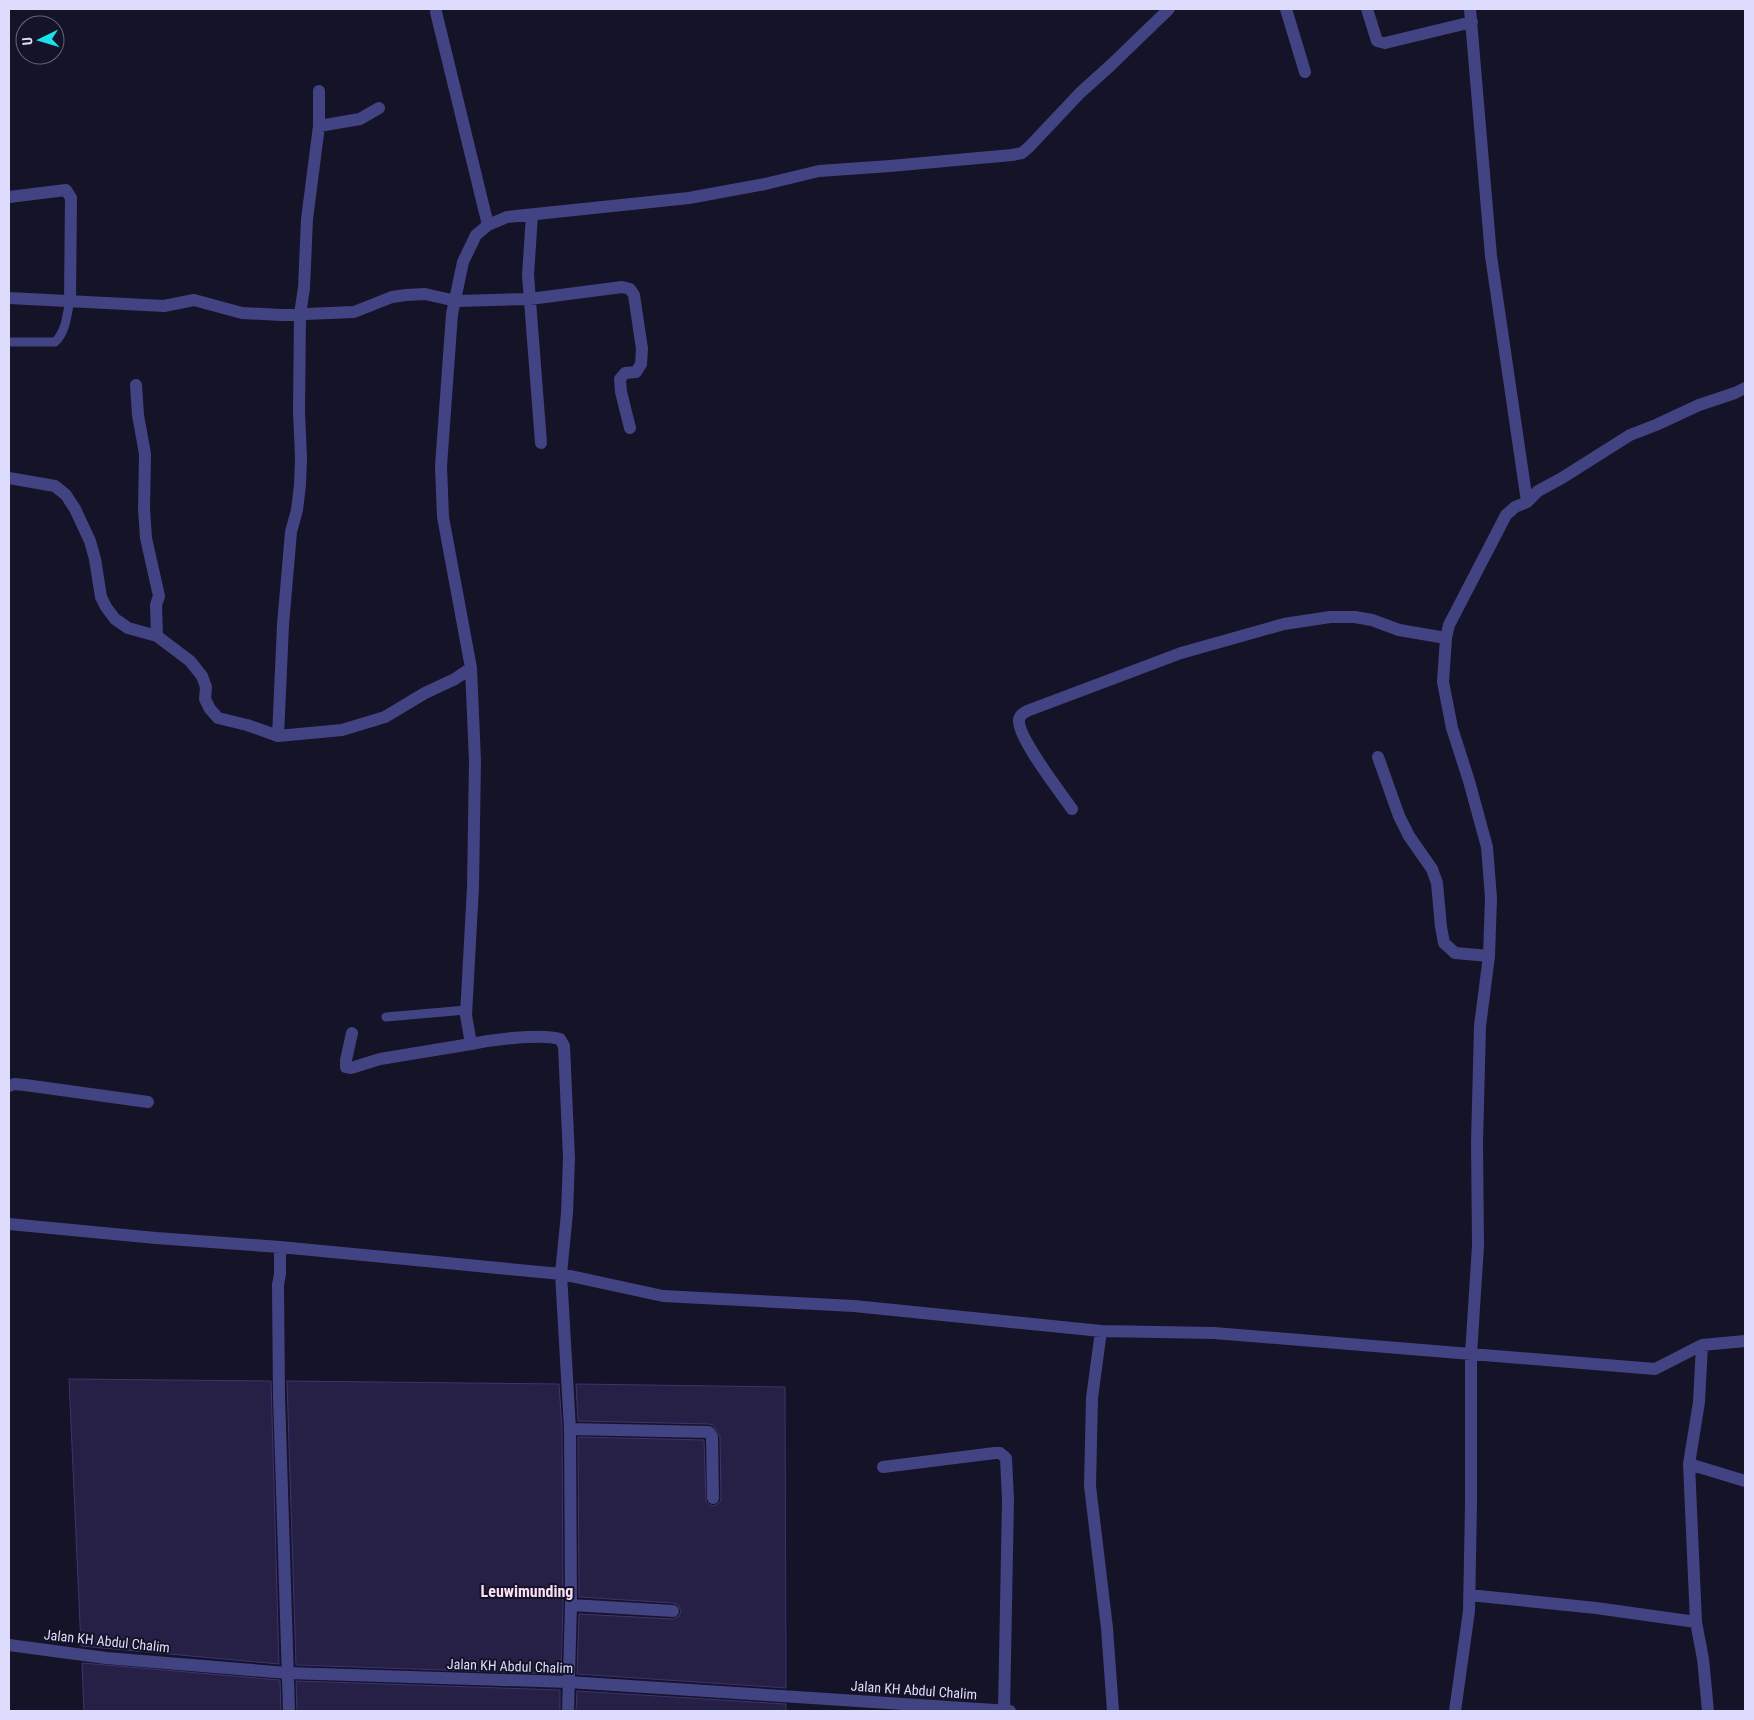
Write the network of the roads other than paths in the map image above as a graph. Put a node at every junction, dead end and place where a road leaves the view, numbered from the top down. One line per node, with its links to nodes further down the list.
1 (1169, 9): 12 (street)
2 (1286, 9): 7 (street)
3 (1367, 9): 6 (street)
4 (1470, 9): 6 (street)
5 (436, 12): 13 (street)
6 (1472, 22): 25 (street)
7 (1305, 72)
8 (319, 91): 10 (street)
9 (379, 108): 10 (street)
10 (319, 126): 18 (street)
11 (9, 197): 16 (street)
12 (532, 215): 13 (street); 15 (street)
13 (488, 225): 17 (street)
14 (9, 298): 16 (street)
15 (530, 299): 17 (street); 22 (street); 23 (street)
16 (70, 300): 18 (street); 19 (lane)
17 (456, 301): 18 (street); 28 (street)
18 (300, 314): 29 (street)
19 (9, 342)
20 (136, 385): 26 (street)
21 (1745, 388): 25 (street)
22 (630, 428)
23 (541, 443)
24 (9, 478): 26 (street)
25 (1527, 502): 27 (street)
26 (157, 636): 29 (street)
27 (1446, 638): 31 (street); 32 (street)
28 (471, 668): 29 (street); 33 (street)
29 (278, 736)
30 (1378, 757): 32 (street)
31 (1072, 809)
32 (1489, 956): 45 (street)
33 (466, 1010): 34 (lane); 36 (street)
34 (386, 1017)
35 (352, 1033): 36 (street)
36 (471, 1044): 41 (street)
37 (9, 1086): 38 (street)
38 (148, 1102)
39 (9, 1224): 40 (street)
40 (280, 1247): 41 (street); 56 (street)
41 (561, 1274): 42 (street); 46 (street)
42 (1101, 1331): 45 (street); 63 (street)
43 (1745, 1341): 44 (street)
44 (1702, 1345): 45 (street); 47 (street)
45 (1472, 1354): 51 (street)
46 (570, 1429): 50 (street); 52 (street)
47 (1688, 1464): 49 (street); 54 (street)
48 (883, 1467): 61 (street)
49 (1745, 1481)
50 (713, 1498)
51 (1470, 1595): 54 (street); 64 (street)
52 (571, 1605): 53 (street); 57 (street)
53 (673, 1611)
54 (1696, 1622): 65 (street)
55 (9, 1646): 56 (street, Jalan KH Abdul Chalim)
56 (288, 1673): 57 (street, Jalan KH Abdul Chalim); 59 (street)
57 (568, 1682): 58 (street, Jalan KH Abdul Chalim); 60 (street)
58 (867, 1706): 61 (street, Jalan KH Abdul Chalim)
59 (290, 1711)
60 (568, 1711)
61 (1004, 1711): 62 (street, Jalan KH Abdul Chalim)
62 (1010, 1711)
63 (1113, 1711)
64 (1455, 1711)
65 (1708, 1711)

